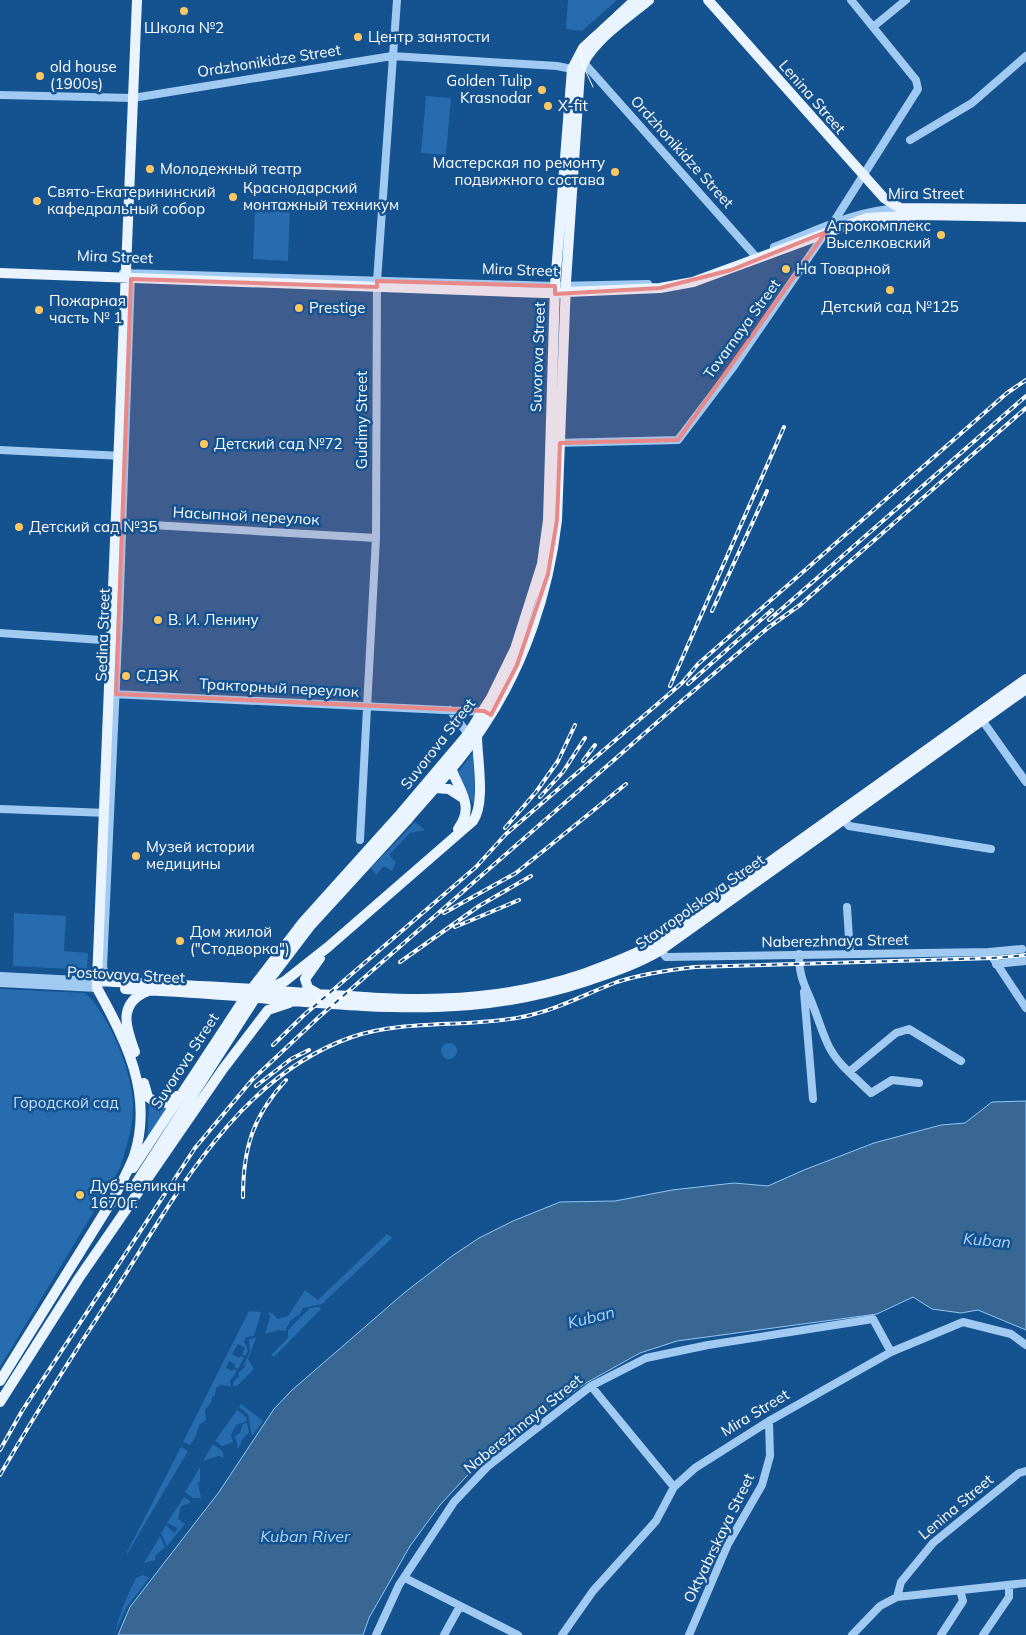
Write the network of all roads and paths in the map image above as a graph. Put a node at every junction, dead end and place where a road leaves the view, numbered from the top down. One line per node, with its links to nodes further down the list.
1 (137, 0): 14 (main road)
2 (397, 0): 9 (street, Gudimy Street)
3 (636, 0): 12 (main road, Suvorova Street)
4 (649, 0): 11 (main road, Suvorova Street)
5 (708, 0): 16 (main road, Lenina Street)
6 (851, 0): 8 (street)
7 (906, 0): 8 (street)
8 (873, 27): 16 (street, Tovarnaya Street)
9 (392, 56): 12 (street, Ordzhonikidze Street); 14 (street, Ordzhonikidze Street); 26 (street, Gudimy Street)
10 (1026, 56): 15 (street)
11 (584, 62): 22 (street, Ordzhonikidze Street); 27 (main road, Suvorova Street)
12 (572, 69): 27 (main road, Suvorova Street)
13 (0, 95): 14 (street, Ordzhonikidze Street)
14 (133, 98): 25 (main road, Sedina Street)
15 (910, 140)
16 (863, 177): 17 (main road, Lenina Street); 20 (street, Tovarnaya Street)
17 (900, 208): 18 (main road, Mira Street); 20 (street, Mira Street)
18 (1026, 209)
19 (1026, 217): 21 (main road, Mira Street)
20 (833, 223): 21 (street, Tovarnaya Street); 22 (street, Mira Street)
21 (826, 232): 22 (main road, Mira Street); 28 (street, Tovarnaya Street)
22 (756, 257): 27 (main road, Mira Street)
23 (0, 268): 25 (street, Mira Street)
24 (0, 273): 25 (main road, Mira Street)
25 (128, 276): 26 (main road, Mira Street); 30 (main road, Sedina Street)
26 (377, 284): 27 (main road, Mira Street); 32 (street, Gudimy Street)
27 (560, 290): 28 (main road, Suvorova Street)
28 (555, 443): 40 (main road, Suvorova Street)
29 (0, 450): 30 (street)
30 (121, 456): 31 (main road, Sedina Street)
31 (118, 523): 32 (street, Насыпной переулок); 34 (main road, Sedina Street)
32 (376, 538): 38 (street, Gudimy Street)
33 (0, 633): 34 (street)
34 (114, 641): 37 (main road, Sedina Street)
35 (1026, 679): 52 (main road, Stavropolskaya Street)
36 (1026, 689): 41 (main road, Stavropolskaya Street)
37 (112, 694): 38 (street, Тракторный переулок); 50 (main road, Sedina Street)
38 (367, 706): 39 (street, Тракторный переулок); 53 (street, Gudimy Street)
39 (450, 710): 40 (street, Тракторный переулок); 42 (street)
40 (487, 713): 42 (main road, Suvorova Street)
41 (982, 720): 44 (street); 52 (main road, Stavropolskaya Street)
42 (473, 735): 43 (main road, Suvorova Street); 47 (main road)
43 (450, 765): 45 (main road, Suvorova Street); 46 (main road); 51 (main road, Suvorova Street)
44 (1026, 782)
45 (435, 788): 46 (main road); 51 (main road, Suvorova Street)
46 (464, 798): 49 (main road)
47 (479, 808): 49 (main road); 54 (main road)
48 (0, 809): 50 (street)
49 (468, 811): 54 (main road)
50 (106, 813): 67 (street, Sedina Street); 68 (main road, Sedina Street)
51 (405, 816): 79 (main road, Suvorova Street, bridge)
52 (841, 816): 55 (street); 57 (main road, Stavropolskaya Street)
53 (360, 840)
54 (449, 842): 58 (main road)
55 (991, 849)
56 (847, 907): 62 (street)
57 (658, 946): 61 (street, Naberezhnaya Street); 73 (main road, Stavropolskaya Street); 75 (main road, Stavropolskaya Street)
58 (328, 947): 71 (main road); 73 (main road)
59 (1022, 949): 60 (street, Naberezhnaya Street)
60 (989, 952): 62 (street, Naberezhnaya Street); 64 (street)
61 (799, 954): 62 (street, Naberezhnaya Street); 70 (street)
62 (850, 954)
63 (1026, 961): 64 (street)
64 (996, 964): 76 (street)
65 (0, 976): 68 (street, Postovaya Street)
66 (0, 983): 68 (street, Postovaya Street)
67 (126, 983): 68 (main road, Postovaya Street); 69 (main road, Postovaya Street)
68 (97, 984): 72 (main road, Postovaya Street); 83 (main road)
69 (230, 987): 71 (main road, Stavropolskaya Street)
70 (804, 988): 78 (street); 82 (street)
71 (268, 990): 73 (main road, Stavropolskaya Street)
72 (148, 991): 74 (main road, Postovaya Street); 81 (main road)
73 (325, 995)
74 (251, 997): 75 (main road, Stavropolskaya Street)
75 (305, 1002): 84 (main road, Suvorova Street)
76 (1026, 1008)
77 (960, 1061): 78 (street)
78 (849, 1072): 80 (street)
79 (195, 1081): 81 (main road, Suvorova Street); 84 (main road, Suvorova Street)
80 (919, 1083)
81 (185, 1089): 83 (main road, Suvorova Street)
82 (812, 1100)
83 (110, 1204): 87 (main road, Suvorova Street)
84 (79, 1278): 89 (main road, Suvorova Street)
85 (1026, 1345): 86 (street, Mira Street)
86 (891, 1352): 88 (street, Naberezhnaya Street); 90 (street, Mira Street)
87 (0, 1381)
88 (591, 1386): 92 (street); 93 (street, Naberezhnaya Street)
89 (0, 1402)
90 (769, 1421): 92 (street, Mira Street); 103 (street, Oktyabrskaya Street)
91 (1026, 1472): 97 (street, Lenina Street)
92 (674, 1487): 102 (street, Mira Street)
93 (405, 1578): 98 (street); 99 (street, Naberezhnaya Street)
94 (1026, 1583): 95 (street)
95 (1009, 1585): 96 (street); 106 (street)
96 (960, 1590): 97 (street); 105 (street)
97 (898, 1597): 104 (street)
98 (460, 1606): 100 (street); 101 (street)
99 (376, 1635)
100 (444, 1635)
101 (518, 1635)
102 (562, 1635)
103 (689, 1635)
104 (852, 1635)
105 (941, 1635)
106 (983, 1635)

